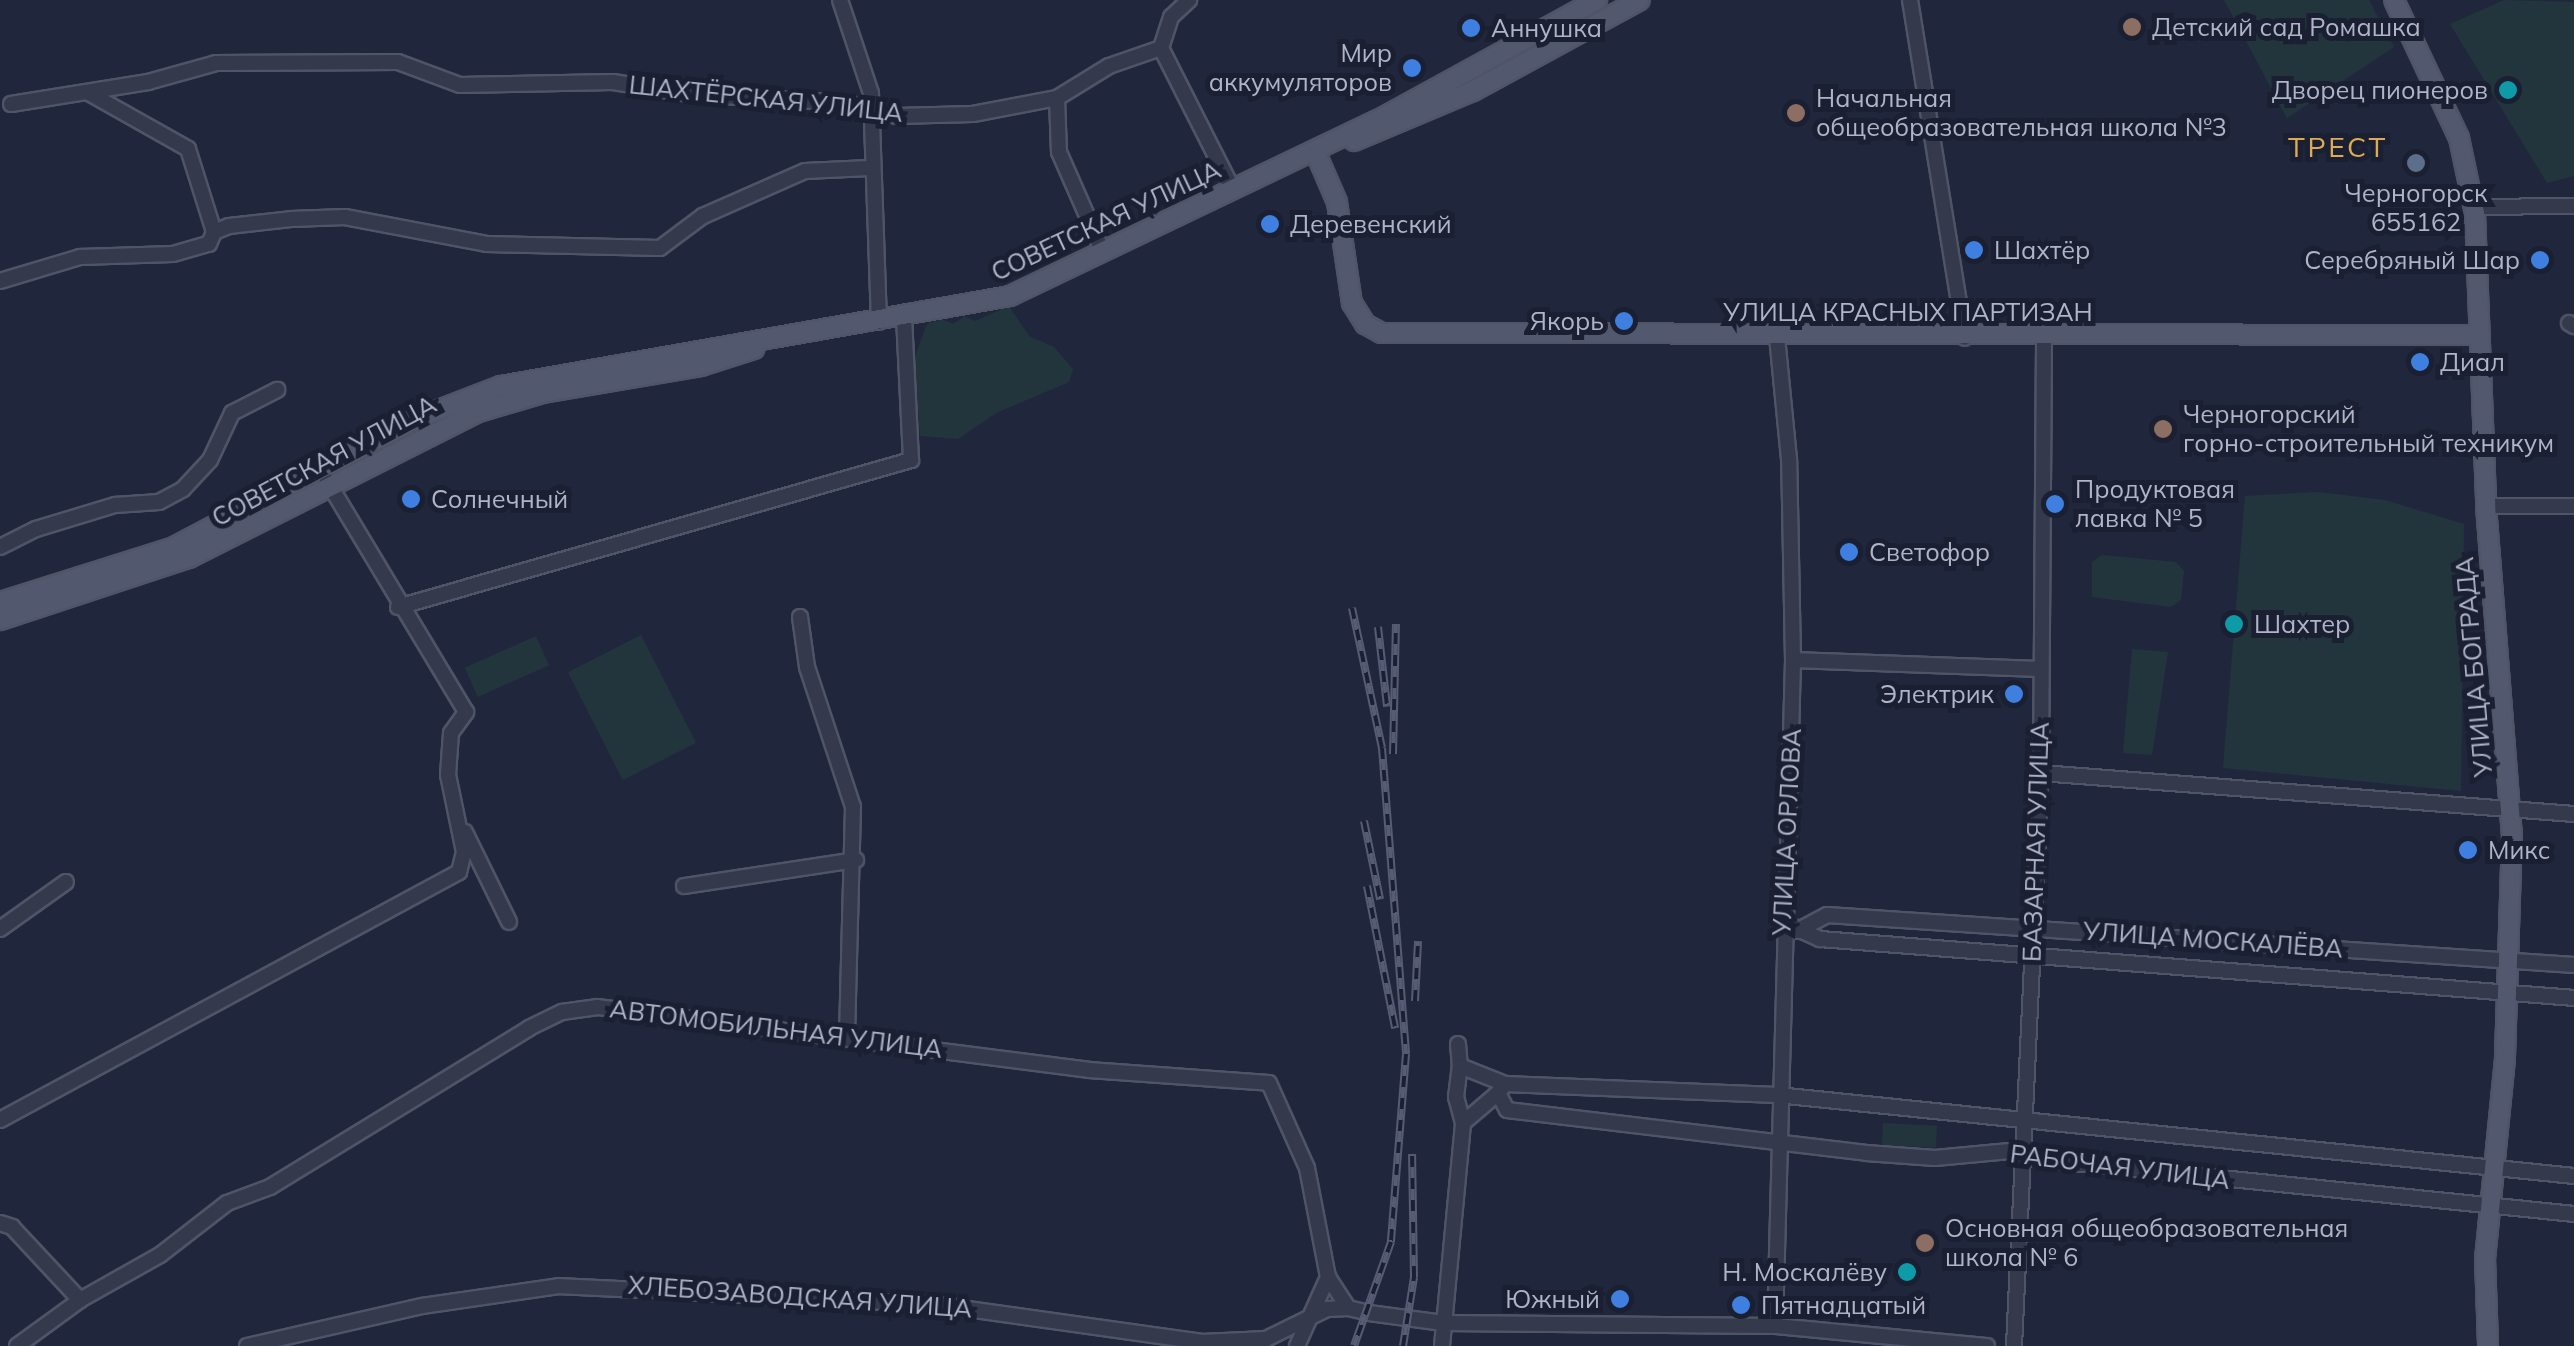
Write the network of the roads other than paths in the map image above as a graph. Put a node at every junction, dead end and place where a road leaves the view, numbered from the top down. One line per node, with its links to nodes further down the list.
1 (840, 0): 11 (street)
2 (1189, 0): 7 (street)
3 (1597, 0): 12 (main road, СОВЕТСКАЯ УЛИЦА)
4 (1640, 0): 12 (main road, СОВЕТСКАЯ УЛИЦА)
5 (1910, 0): 24 (street)
6 (2394, 0): 16 (main road, УЛИЦА БОГРАДА)
7 (1161, 48): 9 (street, ШАХТЁРСКАЯ УЛИЦА); 14 (street)
8 (86, 91): 10 (street, ШАХТЁРСКАЯ УЛИЦА); 11 (street, ШАХТЁРСКАЯ УЛИЦА); 17 (street)
9 (1057, 98): 11 (street, ШАХТЁРСКАЯ УЛИЦА); 18 (street)
10 (11, 104)
11 (870, 114): 13 (street)
12 (1315, 151): 14 (main road, СОВЕТСКАЯ УЛИЦА); 23 (main road, УЛИЦА КРАСНЫХ ПАРТИЗАН)
13 (869, 168): 17 (street); 21 (street)
14 (1233, 190): 18 (main road, СОВЕТСКАЯ УЛИЦА)
15 (2574, 206): 16 (street)
16 (2474, 207): 22 (main road, УЛИЦА БОГРАДА)
17 (214, 232): 19 (street)
18 (1103, 252): 20 (main road, СОВЕТСКАЯ УЛИЦА)
19 (0, 281)
20 (904, 319): 21 (main road, СОВЕТСКАЯ УЛИЦА); 32 (street)
21 (879, 322): 27 (main road, СОВЕТСКАЯ УЛИЦА)
22 (2480, 335): 25 (main road, УЛИЦА КРАСНЫХ ПАРТИЗАН); 28 (main road, УЛИЦА БОГРАДА)
23 (1777, 337): 24 (main road, УЛИЦА КРАСНЫХ ПАРТИЗАН); 35 (street, УЛИЦА ОРЛОВА)
24 (1966, 338): 25 (main road, УЛИЦА КРАСНЫХ ПАРТИЗАН)
25 (2044, 338): 36 (street, БАЗАРНАЯ УЛИЦА)
26 (277, 390): 30 (street)
27 (326, 479): 31 (main road, СОВЕТСКАЯ УЛИЦА); 32 (street); 34 (main road, СОВЕТСКАЯ УЛИЦА)
28 (2486, 506): 29 (street); 38 (main road, УЛИЦА БОГРАДА)
29 (2574, 506)
30 (0, 547)
31 (0, 602)
32 (398, 607): 40 (street)
33 (800, 616): 41 (street)
34 (0, 620)
35 (1794, 660): 36 (street); 45 (street, УЛИЦА ОРЛОВА)
36 (2040, 669): 37 (street, БАЗАРНАЯ УЛИЦА)
37 (2041, 772): 38 (street); 46 (street, БАЗАРНАЯ УЛИЦА)
38 (2510, 811): 39 (street); 50 (main road, УЛИЦА БОГРАДА)
39 (2574, 814)
40 (460, 822): 44 (street); 59 (street)
41 (856, 860): 43 (street); 54 (street)
42 (66, 882): 47 (street)
43 (684, 886)
44 (509, 922)
45 (1782, 922): 48 (street, УЛИЦА МОСКАЛЁВА); 58 (street, УЛИЦА ОРЛОВА)
46 (2033, 927): 48 (street, УЛИЦА МОСКАЛЁВА); 49 (street, БАЗАРНАЯ УЛИЦА); 50 (street, УЛИЦА МОСКАЛЁВА)
47 (0, 929)
48 (1796, 931): 49 (street, УЛИЦА МОСКАЛЁВА)
49 (2032, 958): 52 (street, УЛИЦА МОСКАЛЁВА); 60 (street, БАЗАРНАЯ УЛИЦА)
50 (2508, 962): 51 (street, УЛИЦА МОСКАЛЁВА); 52 (main road, УЛИЦА БОГРАДА)
51 (2574, 966)
52 (2508, 994): 53 (street, УЛИЦА МОСКАЛЁВА); 64 (main road, УЛИЦА БОГРАДА)
53 (2574, 998)
54 (847, 1037): 69 (street, АВТОМОБИЛЬНАЯ УЛИЦА); 70 (street, АВТОМОБИЛЬНАЯ УЛИЦА)
55 (1458, 1044): 56 (street)
56 (1460, 1066): 57 (street); 61 (street)
57 (1501, 1088): 58 (street, РАБОЧАЯ УЛИЦА); 61 (street); 62 (street, РАБОЧАЯ УЛИЦА)
58 (1777, 1095): 60 (street, РАБОЧАЯ УЛИЦА); 62 (street, УЛИЦА ОРЛОВА)
59 (0, 1120)
60 (2023, 1122): 63 (street, БАЗАРНАЯ УЛИЦА); 64 (street, РАБОЧАЯ УЛИЦА)
61 (1462, 1124): 73 (street)
62 (1780, 1140): 63 (street, РАБОЧАЯ УЛИЦА); 74 (street, УЛИЦА ОРЛОВА)
63 (2024, 1153): 66 (street, РАБОЧАЯ УЛИЦА); 80 (street, БАЗАРНАЯ УЛИЦА)
64 (2492, 1167): 65 (street, РАБОЧАЯ УЛИЦА); 66 (main road, УЛИЦА БОГРАДА)
65 (2574, 1176)
66 (2488, 1204): 67 (street, РАБОЧАЯ УЛИЦА); 81 (main road, УЛИЦА БОГРАДА)
67 (2574, 1214)
68 (0, 1224): 70 (street)
69 (1328, 1276): 71 (street); 72 (street)
70 (80, 1300): 75 (street, АВТОМОБИЛЬНАЯ УЛИЦА)
71 (1348, 1308): 72 (street, ХЛЕБОЗАВОДСКАЯ УЛИЦА); 73 (street)
72 (1311, 1316): 76 (street, ХЛЕБОЗАВОДСКАЯ УЛИЦА); 77 (street)
73 (1443, 1323): 74 (street); 78 (street)
74 (1775, 1326): 79 (street)
75 (17, 1346)
76 (247, 1346)
77 (1297, 1346)
78 (1442, 1346)
79 (1987, 1346)
80 (2014, 1346)
81 (2488, 1346)

